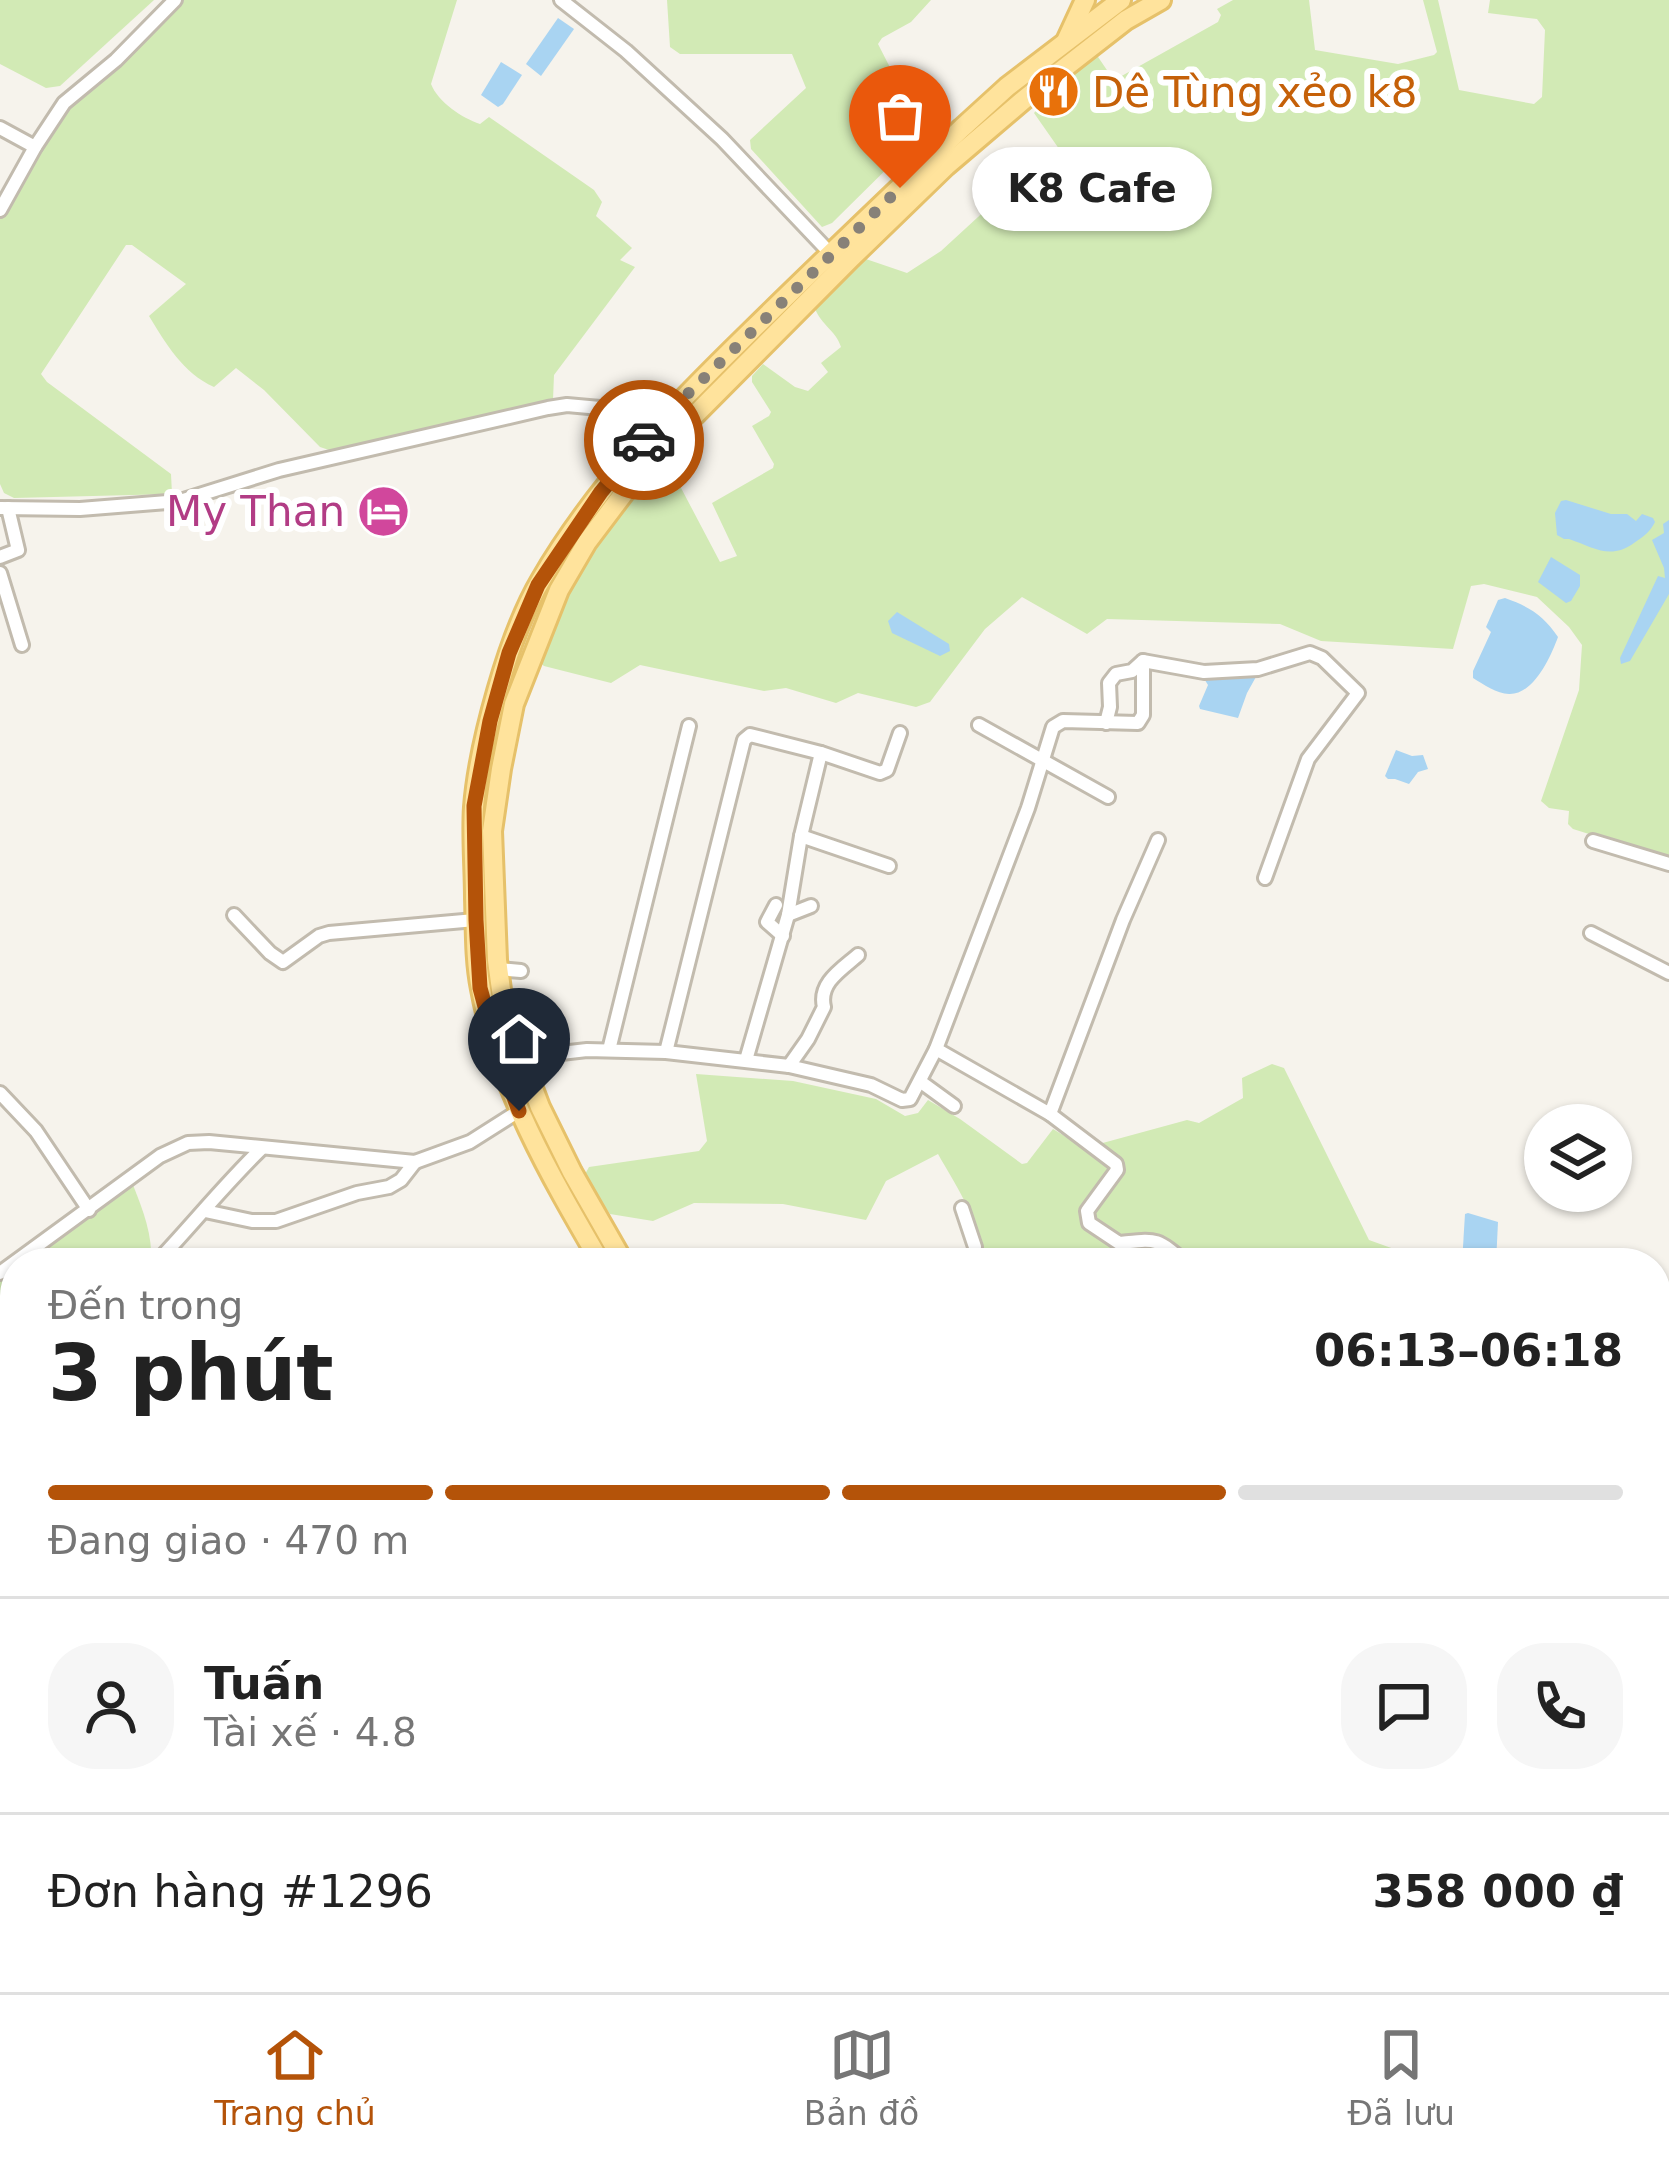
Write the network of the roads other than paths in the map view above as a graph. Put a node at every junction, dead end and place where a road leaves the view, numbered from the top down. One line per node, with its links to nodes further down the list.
1 (175, 0): 8 (street)
2 (561, 0): 11 (street)
3 (1085, 0): 6 (main road)
4 (1149, 3): 5 (main road)
5 (1120, 6): 6 (main road); 10 (main road)
6 (1066, 41): 10 (main road)
7 (0, 128): 8 (street)
8 (35, 147): 9 (street)
9 (0, 210)
10 (874, 224): 11 (main road)
11 (839, 253): 12 (main road); 13 (main road)
12 (664, 417): 13 (main road); 14 (street); 36 (main road)
13 (679, 431): 40 (main road)
14 (4, 508): 15 (street)
15 (0, 556)
16 (0, 573): 17 (street)
17 (22, 645)
18 (1143, 661): 19 (street); 19 (street); 31 (street)
19 (1106, 722): 24 (street)
20 (979, 724): 24 (street)
21 (688, 726): 44 (street)
22 (900, 733): 23 (street)
23 (821, 753): 26 (street); 45 (street)
24 (1043, 761): 25 (street); 43 (street)
25 (1108, 797)
26 (801, 836): 30 (street); 35 (street)
27 (1158, 840): 53 (street)
28 (1593, 841): 29 (street)
29 (1669, 864)
30 (889, 866)
31 (1265, 878)
32 (776, 905): 38 (street)
33 (811, 906): 35 (street)
34 (234, 915): 36 (street)
35 (788, 915): 38 (street)
36 (476, 920): 52 (main road)
37 (1591, 933): 42 (street)
38 (783, 936): 46 (street)
39 (858, 955): 48 (street)
40 (498, 969): 41 (street); 47 (main road)
41 (521, 971)
42 (1669, 973)
43 (937, 1049): 49 (street); 53 (street)
44 (609, 1051): 45 (street); 47 (street)
45 (666, 1052): 46 (street)
46 (746, 1060): 48 (street)
47 (522, 1064): 62 (main road)
48 (789, 1066): 49 (street)
49 (921, 1082): 51 (street)
50 (0, 1093): 57 (street)
51 (954, 1106)
52 (519, 1111): 55 (street); 61 (main road)
53 (1050, 1114): 64 (street)
54 (261, 1148): 55 (street); 57 (street); 58 (street)
55 (415, 1162): 58 (street)
56 (962, 1208): 63 (street)
57 (89, 1210): 59 (street)
58 (205, 1211): 60 (street)
59 (34, 1248)
60 (170, 1248)
61 (592, 1248)
62 (615, 1248)
63 (975, 1248)
64 (1166, 1248)

